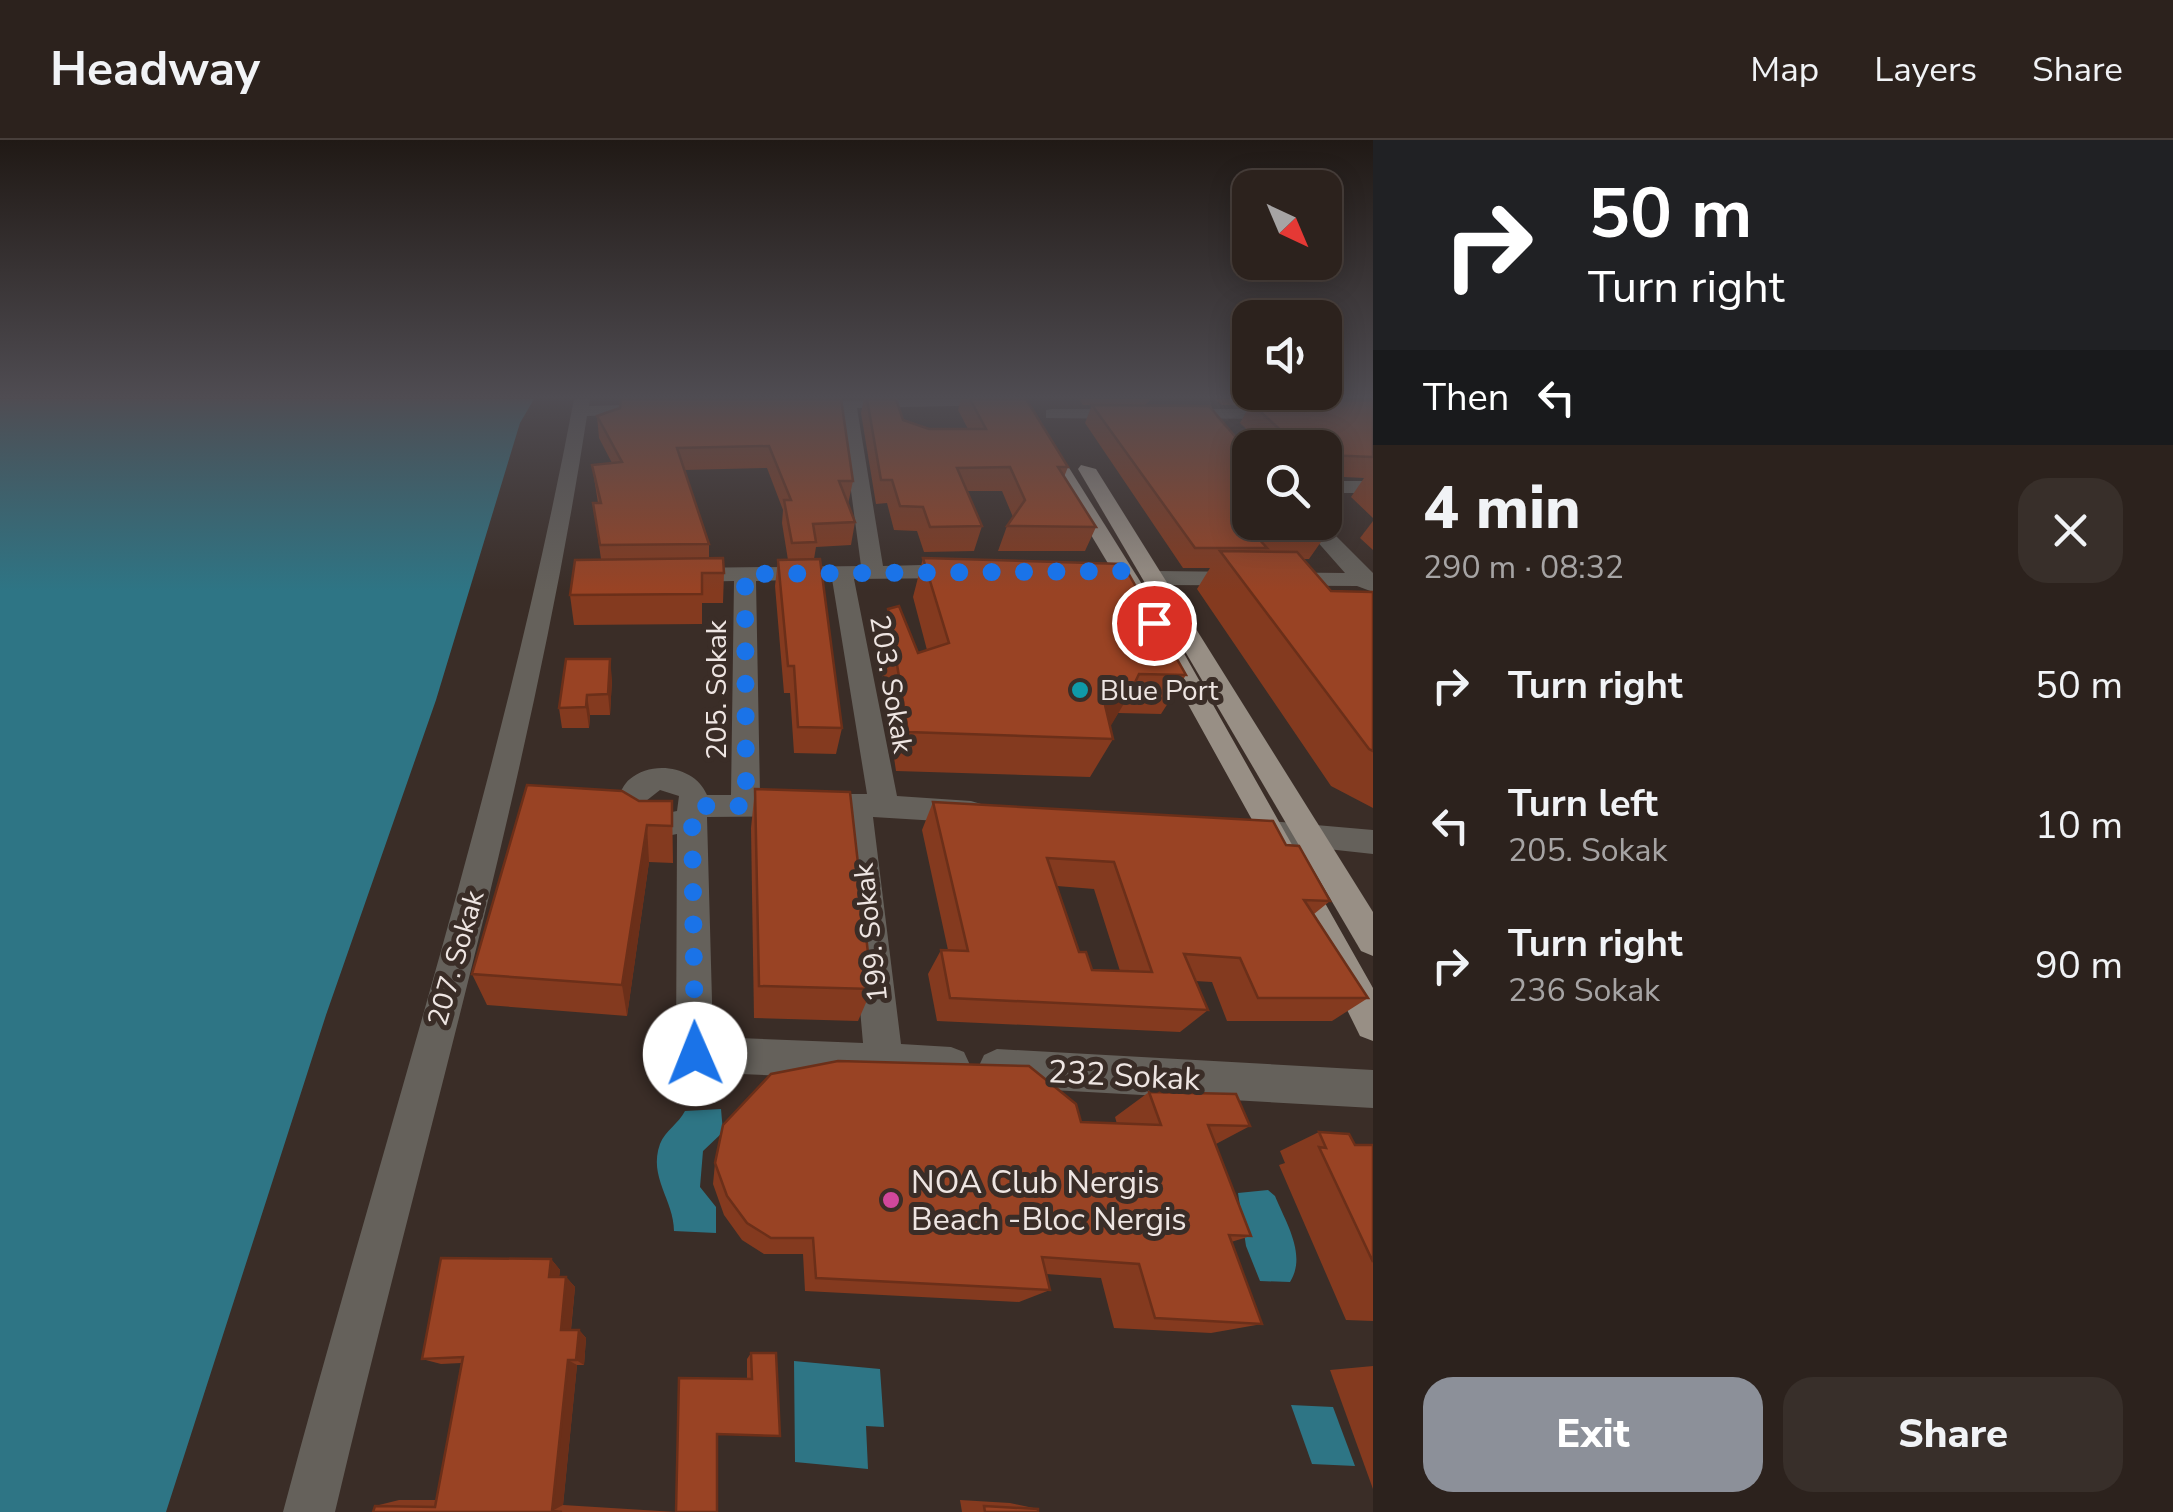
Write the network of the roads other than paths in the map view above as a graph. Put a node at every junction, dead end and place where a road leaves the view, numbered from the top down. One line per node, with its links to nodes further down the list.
1 (573, 463): 15 (street, 207. Sokak)
2 (857, 463): 10 (street)
3 (1053, 463): 24 (main road)
4 (1083, 463): 13 (main road)
5 (1342, 488): 6 (street)
6 (1373, 488)
7 (1328, 540): 14 (street)
8 (976, 571): 10 (street)
9 (842, 572): 10 (street); 11 (street); 20 (street, 203. Sokak)
10 (873, 572)
11 (745, 574): 12 (street); 19 (street, 205. Sokak)
12 (666, 576)
13 (1156, 578): 14 (street); 25 (main road)
14 (1370, 583)
15 (502, 796): 16 (street); 31 (street, 207. Sokak)
16 (538, 797)
17 (594, 799): 18 (street)
18 (631, 800): 21 (street); 21 (street)
19 (746, 806): 20 (street); 21 (street)
20 (870, 806): 22 (street); 29 (street, 199. Sokak)
21 (694, 810): 29 (street, 232 Sokak)
22 (999, 814)
23 (1211, 829): 24 (street)
24 (1274, 833): 25 (street); 28 (main road)
25 (1312, 836): 26 (street); 27 (main road)
26 (1373, 842)
27 (1373, 941)
28 (1373, 1024)
29 (884, 1062): 30 (street, 232 Sokak)
30 (1373, 1089)
31 (309, 1512)

